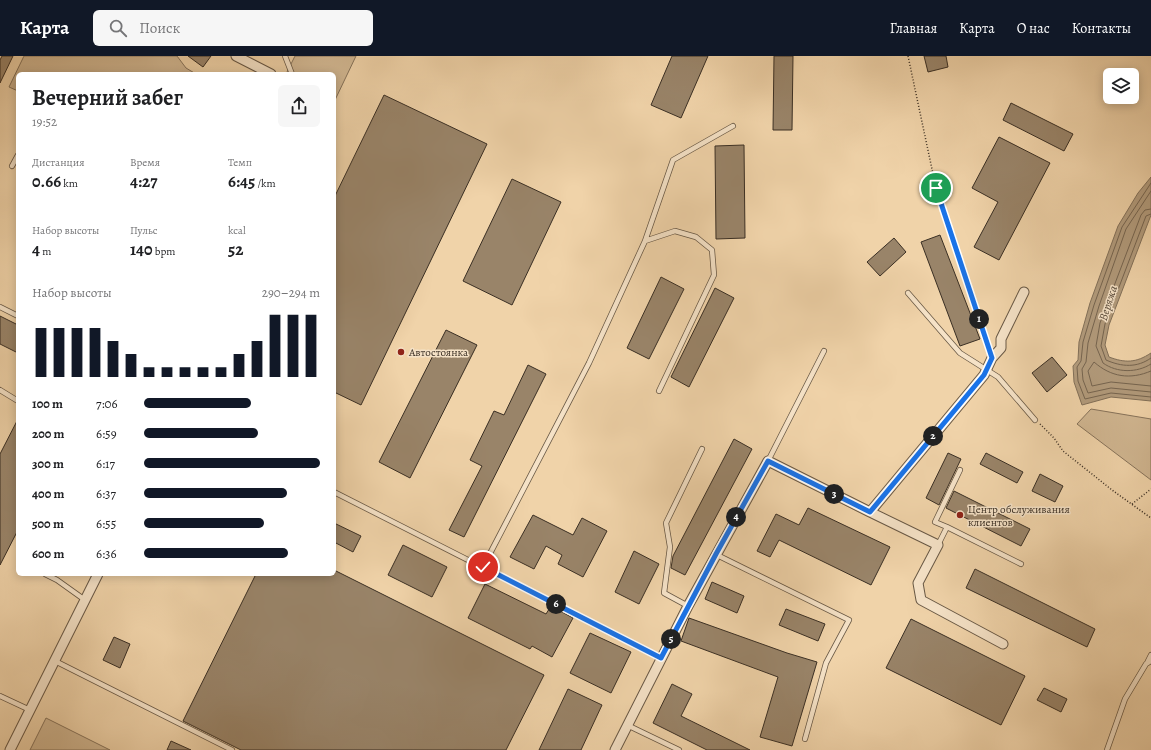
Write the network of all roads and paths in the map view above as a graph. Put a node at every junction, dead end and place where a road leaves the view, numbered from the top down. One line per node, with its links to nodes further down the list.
1 (236, 56): 4 (street)
2 (285, 56): 5 (lane)
3 (908, 56): 15 (path)
4 (267, 72)
5 (291, 72)
6 (733, 126): 9 (lane)
7 (16, 159): 8 (lane)
8 (12, 166)
9 (645, 241): 18 (lane); 33 (lane)
10 (1024, 292): 15 (street)
11 (908, 293): 16 (lane)
12 (0, 307): 13 (lane)
13 (16, 315)
14 (824, 351): 22 (lane)
15 (992, 358): 16 (street)
16 (987, 369): 20 (lane); 27 (street)
17 (0, 390): 19 (lane)
18 (659, 391)
19 (16, 400)
20 (1035, 420): 26 (path)
21 (702, 449): 37 (lane)
22 (768, 461): 27 (street); 31 (street)
23 (960, 470): 29 (lane)
24 (1151, 489): 26 (path)
25 (336, 493): 33 (lane)
26 (1132, 504): 28 (path)
27 (870, 512): 30 (street)
28 (1151, 518)
29 (947, 527): 30 (lane); 32 (lane)
30 (938, 545): 38 (street)
31 (716, 554): 37 (street); 47 (lane)
32 (1021, 564)
33 (483, 567): 40 (lane)
34 (49, 576): 36 (lane)
35 (97, 576): 36 (street)
36 (84, 600): 41 (street)
37 (688, 606): 40 (street)
38 (1004, 644)
39 (1151, 655): 43 (lane)
40 (661, 658): 46 (street)
41 (55, 661): 45 (street); 50 (lane)
42 (1151, 661): 43 (lane)
43 (1146, 664): 52 (lane)
44 (0, 696): 45 (lane)
45 (30, 710): 49 (street)
46 (627, 725): 48 (street); 51 (lane)
47 (804, 739)
48 (619, 749)
49 (10, 750)
50 (232, 750)
51 (679, 750)
52 (1107, 750)

